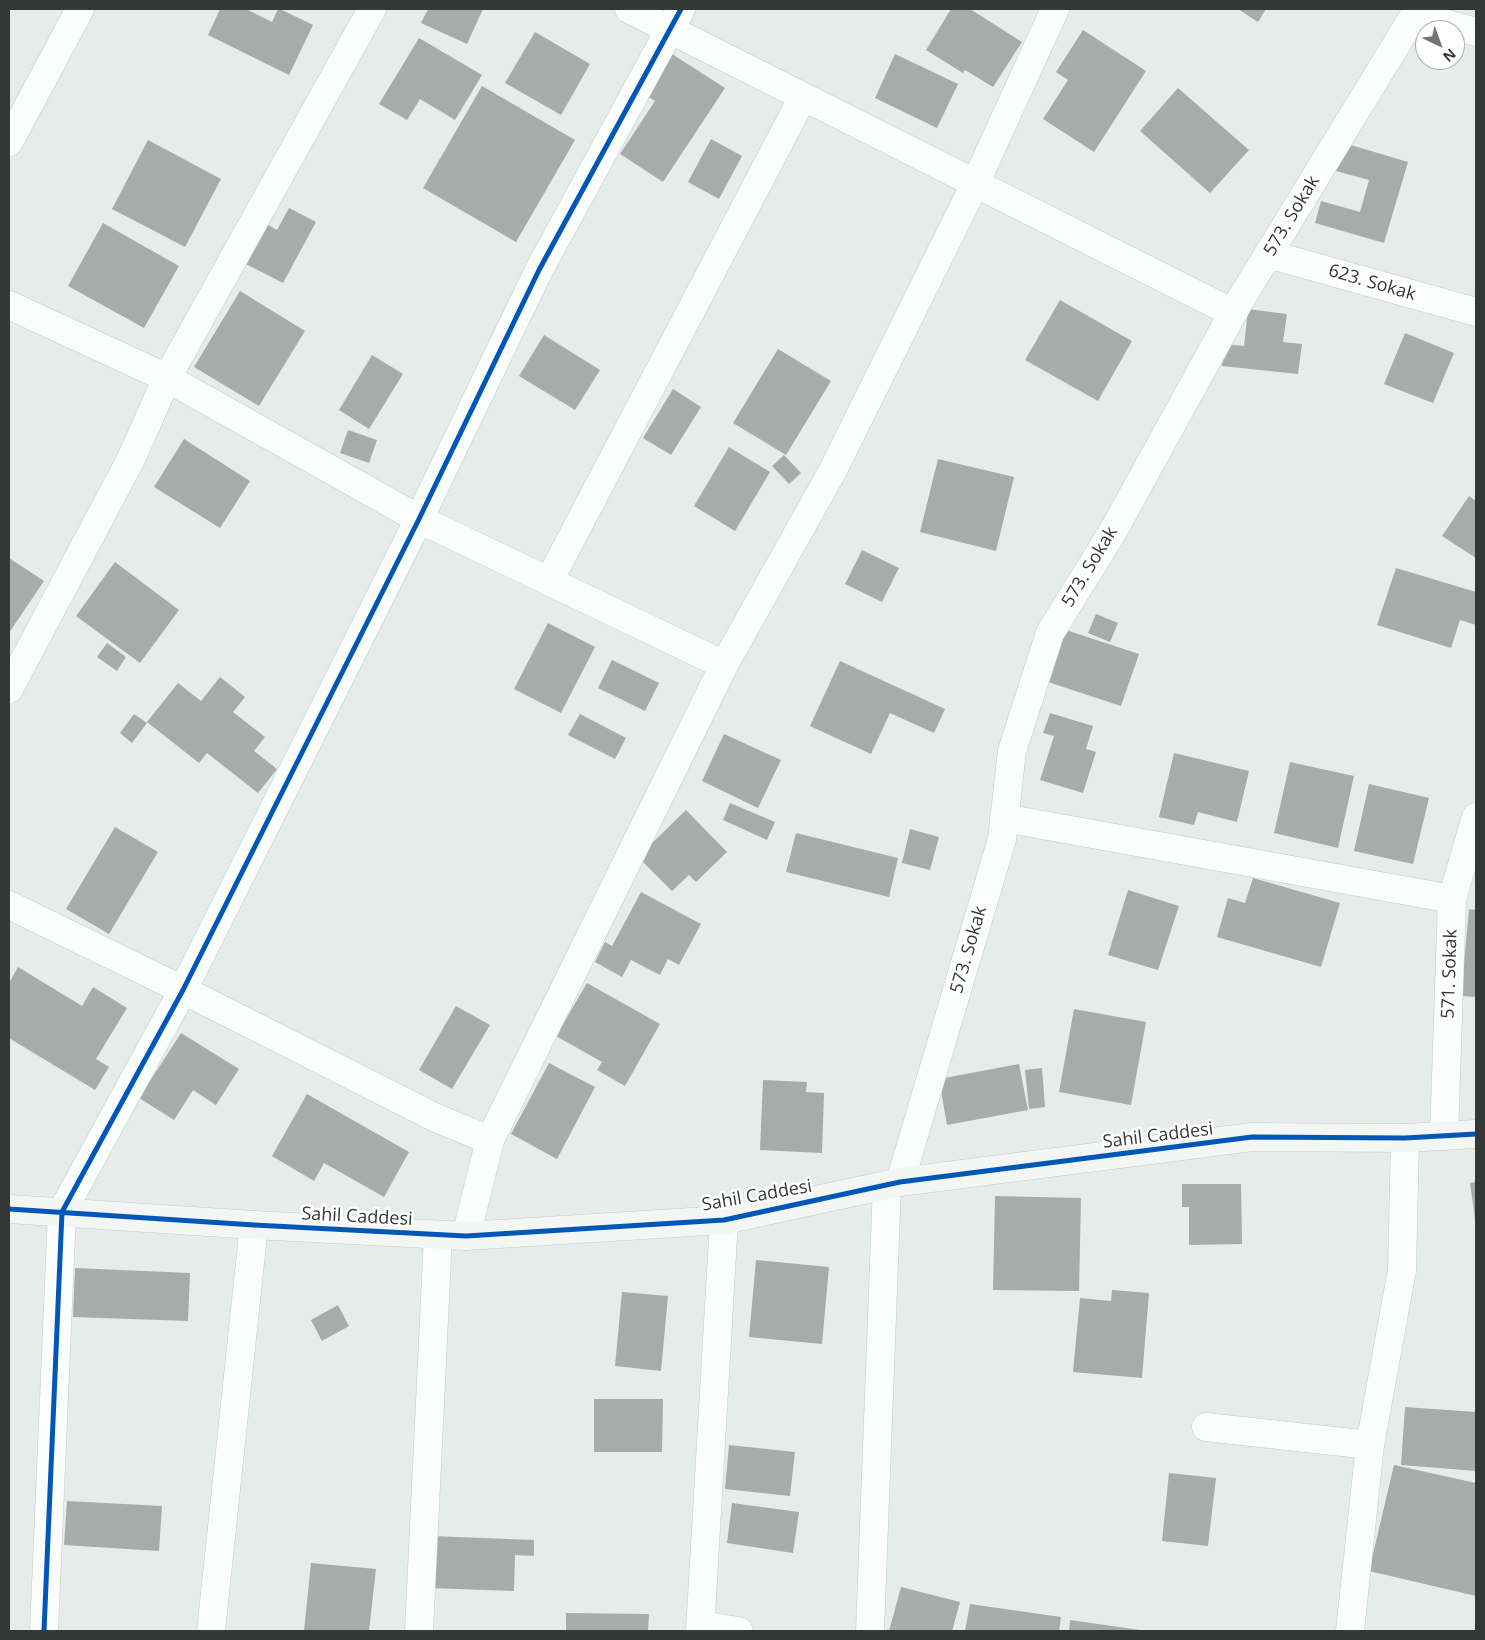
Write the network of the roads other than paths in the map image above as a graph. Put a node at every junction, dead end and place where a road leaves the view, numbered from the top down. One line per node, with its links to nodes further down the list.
1 (80, 9): 9 (street)
2 (372, 9): 15 (street)
3 (628, 9): 6 (street)
4 (1055, 9): 10 (street)
5 (1416, 12): 7 (street); 11 (street, 573. Sokak)
6 (675, 19): 8 (street); 16 (street)
7 (1476, 32)
8 (803, 97): 10 (street); 17 (street)
9 (9, 142)
10 (975, 184): 14 (street); 18 (street)
11 (1268, 254): 13 (street, 623. Sokak); 14 (street, 573. Sokak)
12 (9, 305): 15 (street)
13 (1476, 312)
14 (1233, 314): 21 (street, 573. Sokak)
15 (167, 378): 16 (street); 19 (street)
16 (419, 518): 17 (street); 24 (street)
17 (550, 581): 18 (street)
18 (724, 665): 28 (street)
19 (9, 689)
20 (1476, 817): 22 (street, 571. Sokak)
21 (1004, 818): 22 (street); 29 (street, 573. Sokak)
22 (1452, 899): 26 (street, 571. Sokak)
23 (9, 905): 24 (street)
24 (183, 990): 28 (street); 31 (street)
25 (1476, 1134): 26 (street, Sahil Caddesi)
26 (1444, 1136): 27 (street, Sahil Caddesi)
27 (1405, 1138): 29 (street, Sahil Caddesi); 37 (street)
28 (490, 1140): 35 (street)
29 (894, 1183): 32 (street, Sahil Caddesi); 43 (street, 573. Sokak)
30 (9, 1209): 31 (street, Sahil Caddesi)
31 (62, 1212): 33 (street, Sahil Caddesi); 39 (street)
32 (724, 1220): 35 (street, Sahil Caddesi); 38 (street)
33 (254, 1226): 34 (street, Sahil Caddesi); 40 (street)
34 (438, 1236): 35 (street, Sahil Caddesi); 41 (street)
35 (466, 1236)
36 (1206, 1427): 37 (street)
37 (1370, 1445): 44 (street)
38 (700, 1628): 42 (street)
39 (44, 1631)
40 (211, 1631)
41 (419, 1631)
42 (739, 1631)
43 (870, 1631)
44 (1350, 1631)

